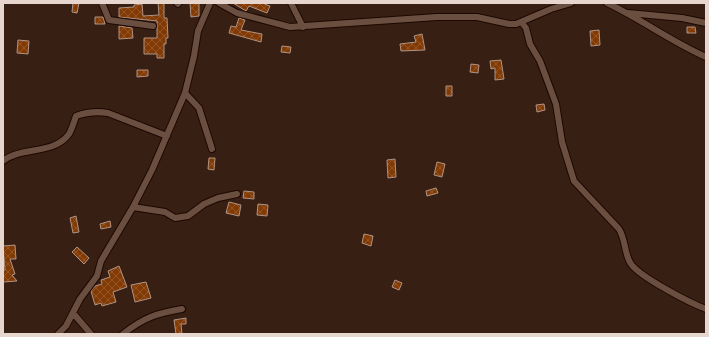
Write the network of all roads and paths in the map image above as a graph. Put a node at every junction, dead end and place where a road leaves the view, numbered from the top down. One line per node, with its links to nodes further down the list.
1 (102, 3): 10 (street)
2 (210, 3): 13 (street)
3 (219, 3): 11 (street)
4 (291, 3): 11 (street)
5 (571, 3): 8 (street)
6 (607, 3): 7 (street)
7 (627, 13): 9 (street); 12 (street)
8 (522, 23): 11 (street); 20 (street)
9 (706, 23)
10 (153, 26)
11 (303, 27)
12 (706, 57)
13 (185, 93): 14 (street); 15 (street)
14 (167, 136): 16 (street); 18 (street)
15 (212, 149)
16 (3, 161)
17 (237, 194): 18 (street)
18 (133, 207): 21 (street)
19 (182, 309): 24 (street)
20 (706, 309)
21 (73, 314): 22 (street); 23 (street)
22 (58, 334)
23 (91, 334)
24 (123, 334)

